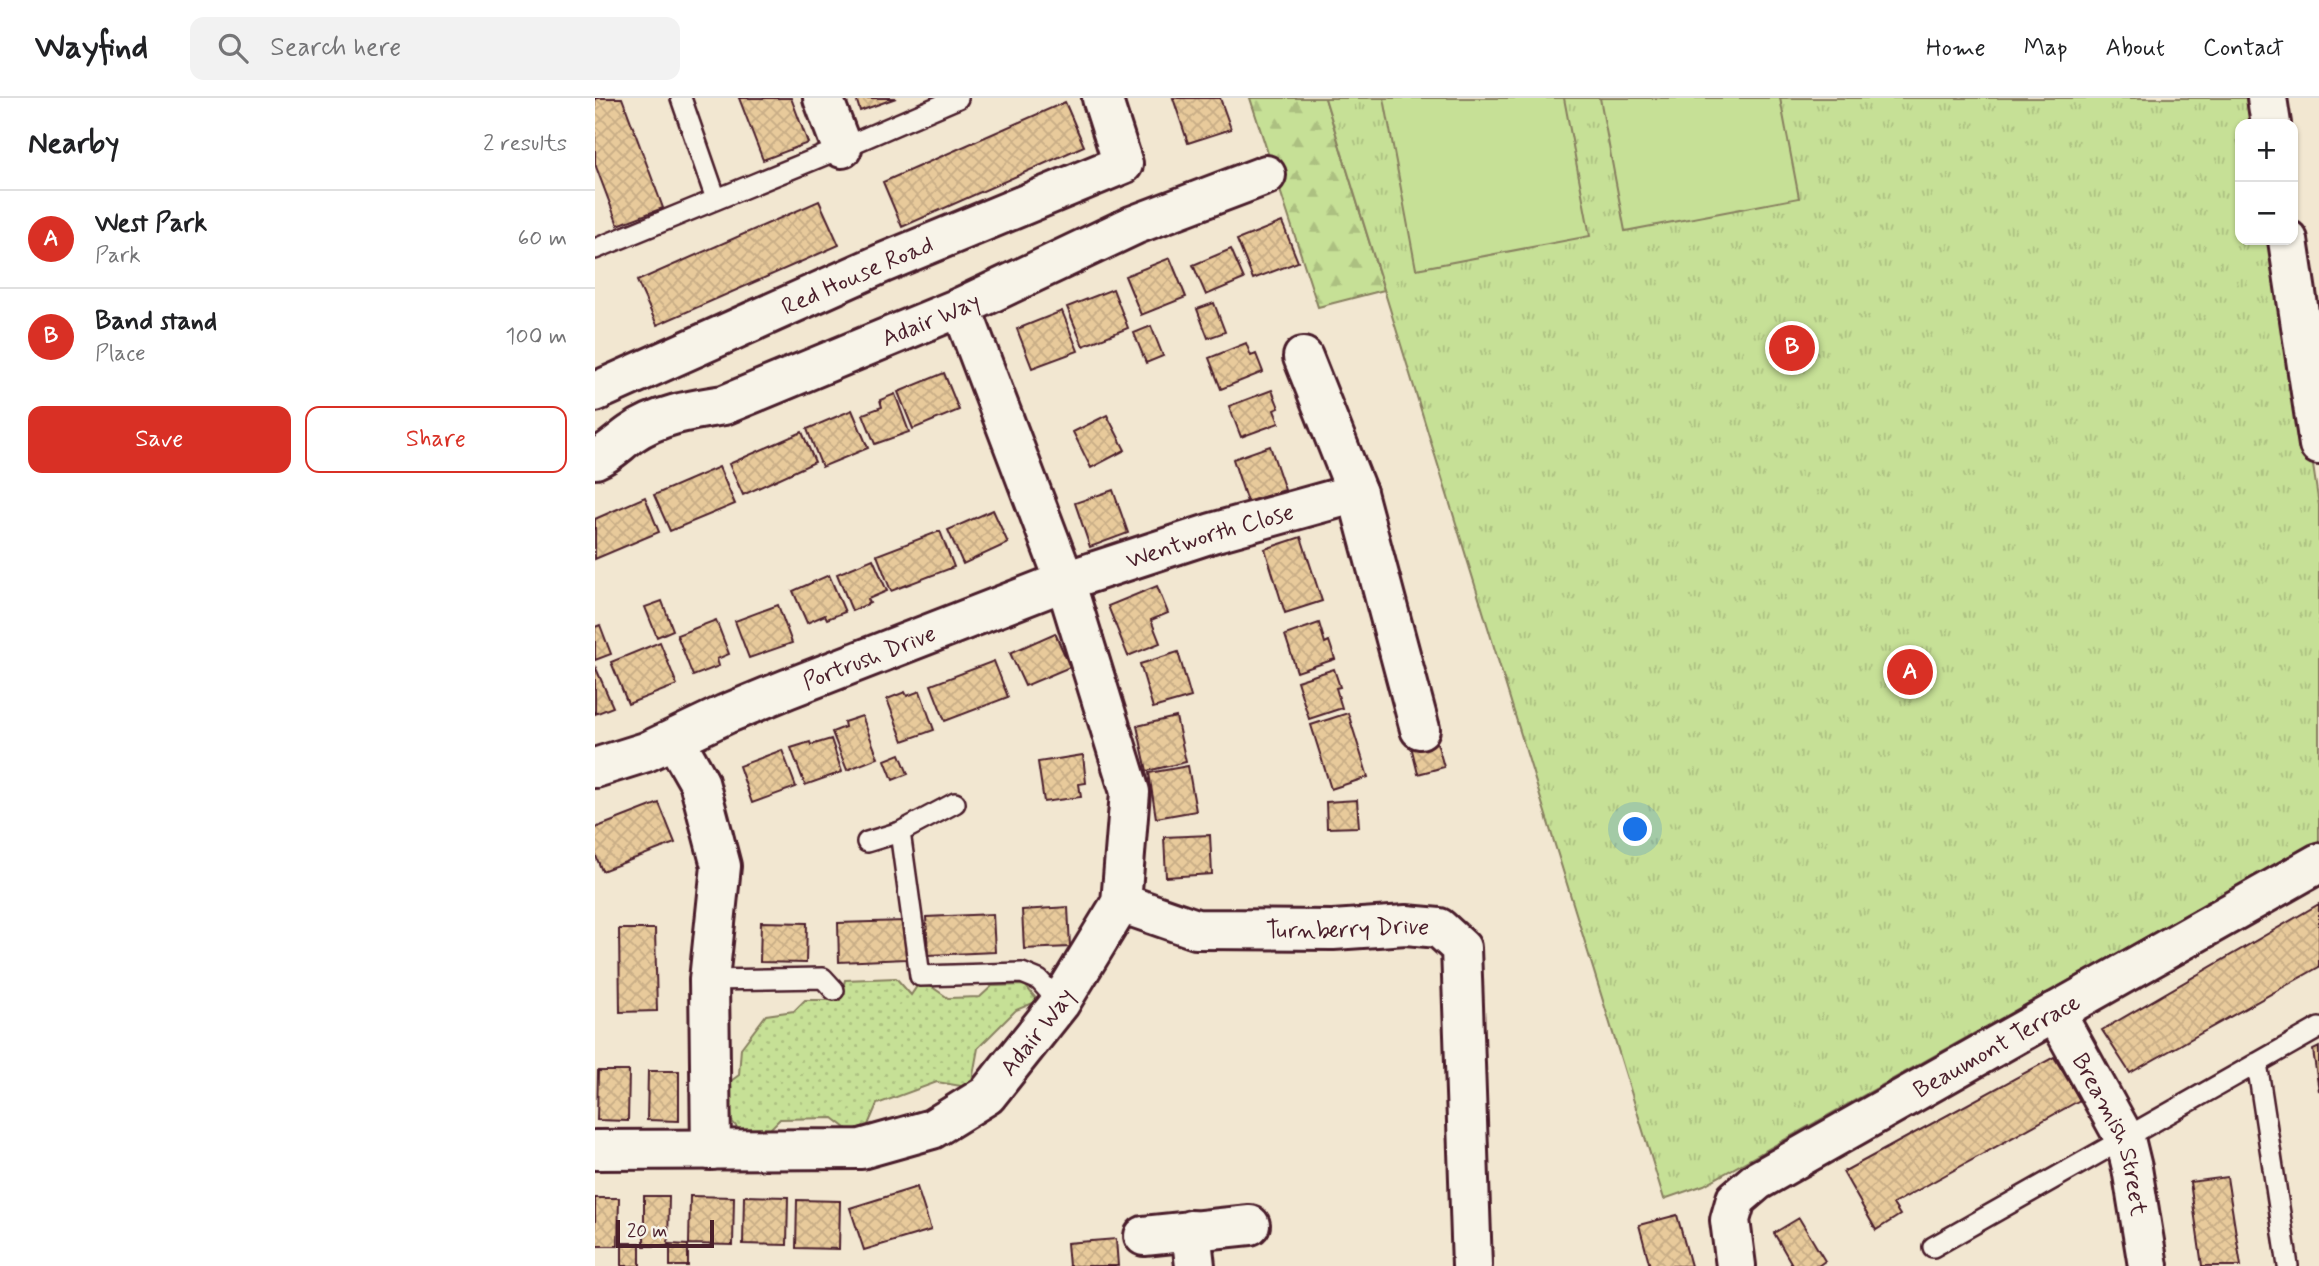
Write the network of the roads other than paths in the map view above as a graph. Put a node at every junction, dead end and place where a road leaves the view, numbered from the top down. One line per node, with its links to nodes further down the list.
1 (681, 98): 9 (lane)
2 (823, 98): 7 (street)
3 (958, 98): 7 (lane)
4 (1102, 98): 14 (street, Red House Road)
5 (2267, 98): 6 (street)
6 (2270, 119)
7 (842, 148): 9 (lane)
8 (1266, 175): 12 (street, Adair Way)
9 (716, 199): 11 (lane)
10 (2289, 245): 15 (street)
11 (595, 249)
12 (961, 307): 16 (street, Adair Way); 18 (street, Adair Way)
13 (1303, 357): 17 (street)
14 (595, 392)
15 (2318, 428)
16 (595, 459)
17 (1357, 494): 18 (street, Wentworth Close); 19 (street)
18 (1065, 581): 20 (street, Portrush Drive); 26 (street, Adair Way)
19 (1420, 729)
20 (675, 740): 21 (street, Portrush Drive); 27 (street)
21 (595, 768)
22 (955, 803): 23 (lane)
23 (900, 832): 24 (lane); 29 (lane)
24 (867, 842)
25 (2319, 863): 30 (street, Beaumont Terrace)
26 (1121, 903): 29 (street, Adair Way); 40 (street, Turnberry Drive)
27 (709, 980): 28 (lane); 35 (street)
28 (834, 990)
29 (1060, 1003): 35 (street, Adair Way)
30 (2056, 1012): 33 (street, Breamish Street); 41 (street, Beaumont Terrace)
31 (2319, 1028): 32 (lane)
32 (2257, 1063): 33 (lane); 43 (lane)
33 (2125, 1139): 38 (lane); 42 (street, Breamish Street)
34 (595, 1150): 35 (street, Adair Way)
35 (711, 1150)
36 (1249, 1225): 39 (street)
37 (1144, 1236): 39 (street)
38 (1933, 1247)
39 (1193, 1248)
40 (1472, 1266)
41 (1736, 1266)
42 (2148, 1266)
43 (2288, 1266)

